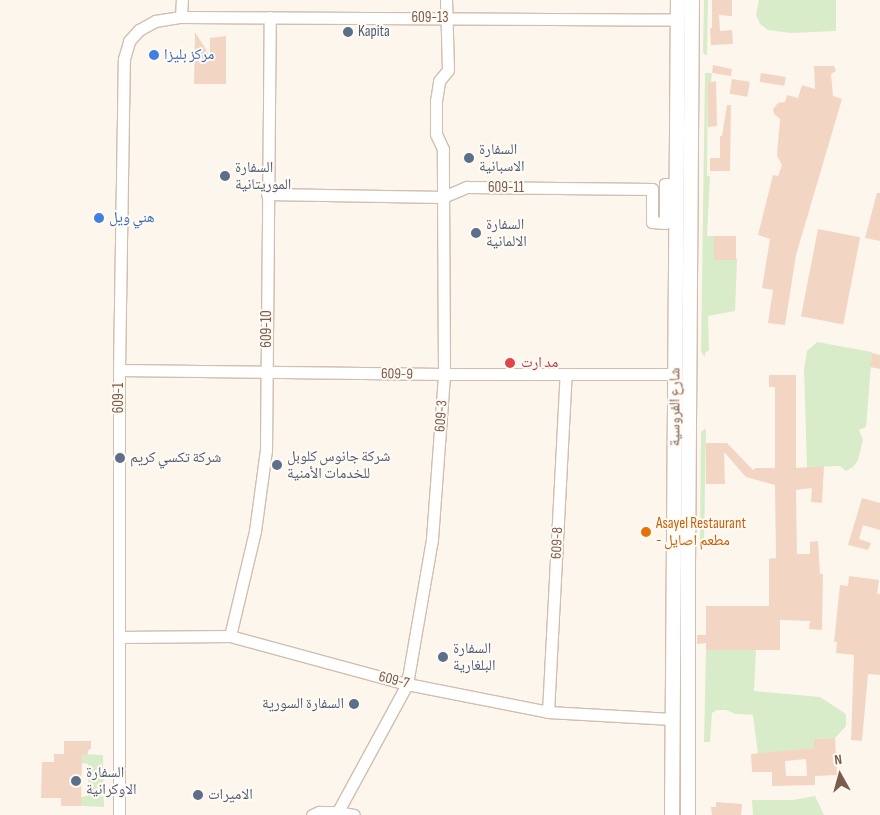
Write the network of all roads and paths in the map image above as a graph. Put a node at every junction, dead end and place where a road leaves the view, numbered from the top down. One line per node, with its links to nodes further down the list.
1 (182, 0): 5 (street)
2 (446, 0): 7 (street, 609-3)
3 (678, 0): 8 (street, شارع الفروسية)
4 (692, 0): 17 (street, شارع الفروسية)
5 (181, 17): 6 (street, 609-13); 12 (street, 609-1)
6 (270, 18): 7 (street, 609-13); 10 (street, 609-10)
7 (446, 18): 8 (street, 609-13); 11 (street, 609-3)
8 (678, 20): 9 (street, شارع الفروسية)
9 (675, 184): 11 (street, 609-11); 16 (street, شارع الفروسية)
10 (267, 194): 11 (street, 609-11); 13 (street, 609-10)
11 (443, 197): 14 (street, 609-3)
12 (119, 370): 13 (street, 609-9); 19 (street, 609-1)
13 (267, 372): 14 (street, 609-9); 18 (street, 609-10)
14 (444, 374): 15 (street, 609-9); 20 (street, 609-3)
15 (566, 374): 16 (street, 609-9); 21 (street, 609-8)
16 (675, 374): 17 (street, شارع الفروسية)
17 (681, 566): 22 (street, شارع الفروسية); 28 (street, شارع الفروسية)
18 (230, 636): 19 (street, 609-7); 20 (street, 609-7)
19 (118, 637): 24 (street, 609-1)
20 (408, 684): 21 (street, 609-7); 23 (street, 609-3)
21 (548, 712): 22 (street, 609-7)
22 (672, 719): 27 (street, شارع الفروسية)
23 (336, 813): 25 (street); 26 (street)
24 (119, 815)
25 (312, 815)
26 (354, 815)
27 (672, 815)
28 (688, 815)

